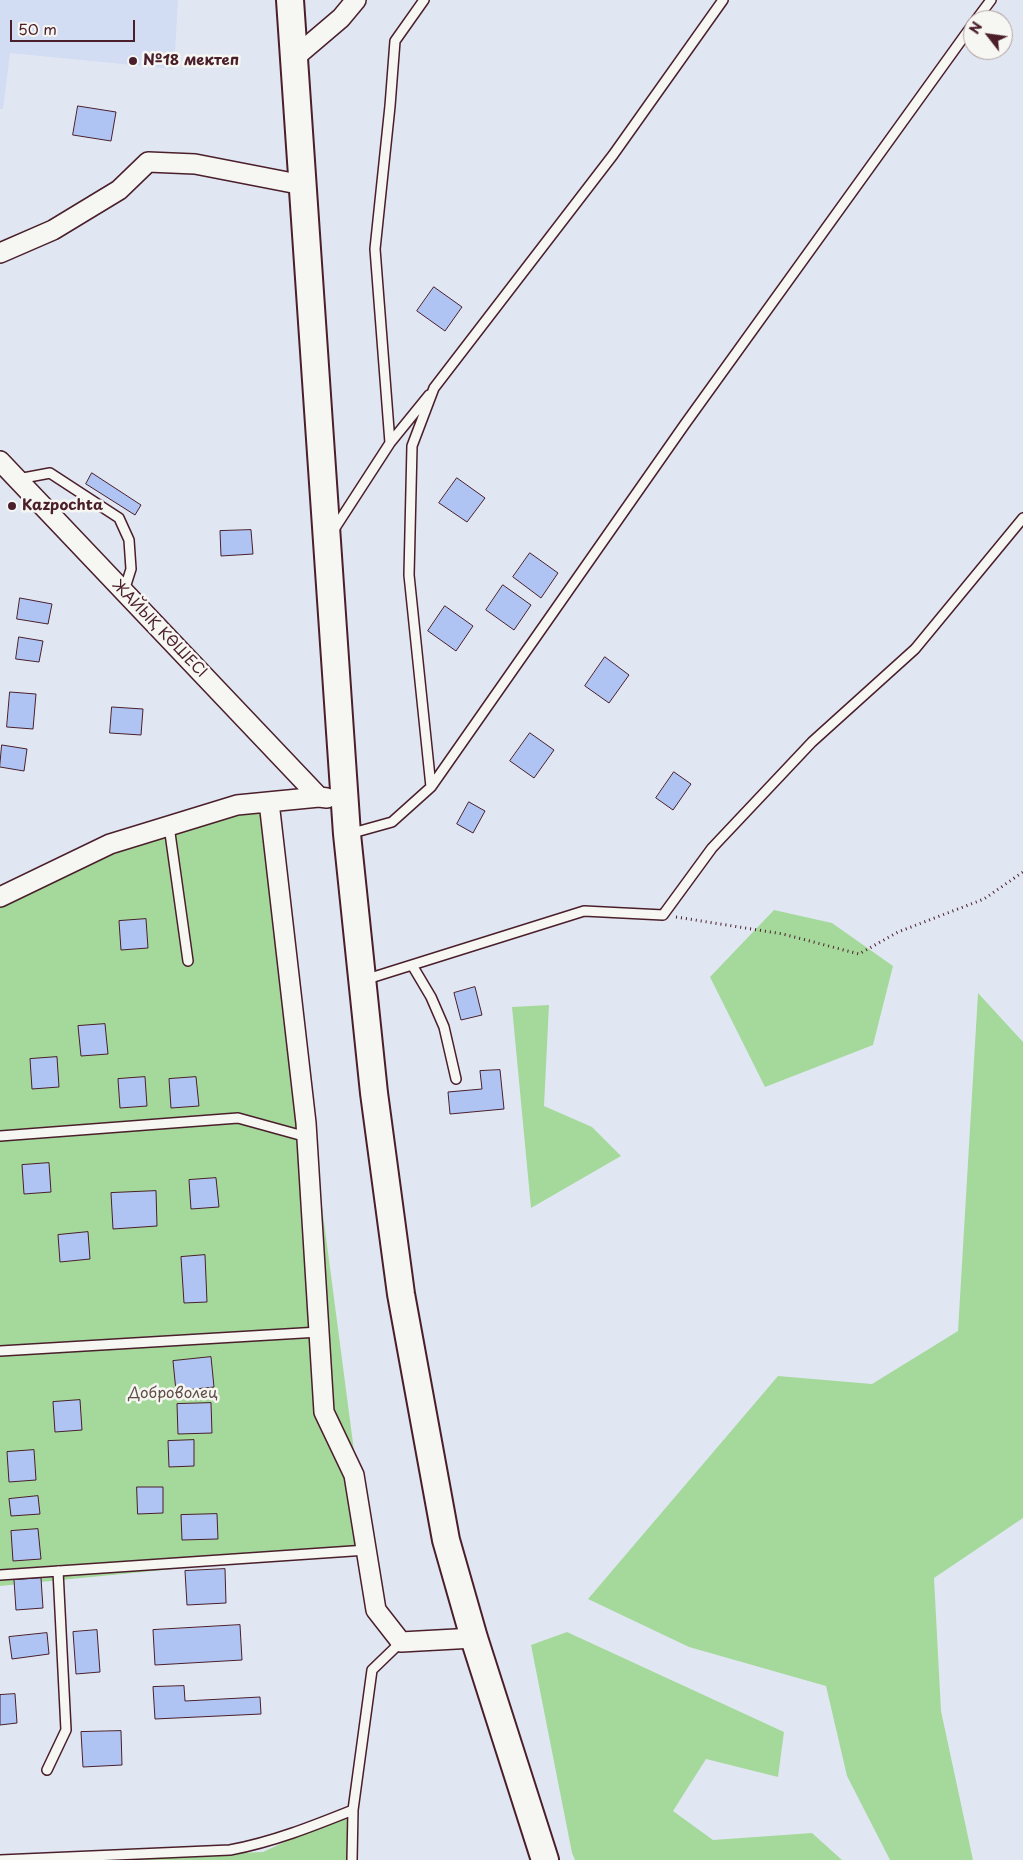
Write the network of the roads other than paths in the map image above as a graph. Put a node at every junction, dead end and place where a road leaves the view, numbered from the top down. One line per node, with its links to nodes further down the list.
1 (290, 0): 6 (main road)
2 (356, 0): 6 (street)
3 (424, 0): 10 (lane)
4 (723, 0): 9 (lane)
5 (963, 38): 17 (lane)
6 (294, 58): 7 (main road)
7 (303, 185): 8 (street); 15 (main road)
8 (0, 253)
9 (434, 388): 10 (lane); 17 (lane)
10 (390, 443): 15 (lane)
11 (7, 472): 16 (street, ЖАЙЫҚ КӨШЕСІ); 16 (lane)
12 (1023, 518): 14 (lane)
13 (1023, 529): 14 (lane)
14 (1011, 534): 25 (lane)
15 (327, 539): 20 (main road)
16 (124, 592): 18 (street, ЖАЙЫҚ КӨШЕСІ)
17 (431, 787): 22 (lane)
18 (319, 797): 19 (street); 20 (street)
19 (270, 802): 21 (street); 29 (street)
20 (345, 802): 22 (main road)
21 (169, 826): 23 (street); 24 (lane)
22 (347, 834): 26 (main road)
23 (0, 897)
24 (188, 961)
25 (412, 965): 26 (lane); 27 (lane)
26 (363, 980): 35 (main road)
27 (456, 1078)
28 (0, 1136): 29 (lane)
29 (307, 1137): 30 (street)
30 (319, 1332): 31 (lane); 32 (street)
31 (0, 1351)
32 (366, 1550): 33 (lane); 36 (street)
33 (58, 1571): 34 (lane); 37 (lane)
34 (0, 1575)
35 (474, 1638): 36 (street); 39 (main road)
36 (401, 1642): 38 (lane)
37 (46, 1770)
38 (353, 1810): 40 (lane); 41 (lane)
39 (543, 1854)
40 (0, 1860)
41 (352, 1860)

